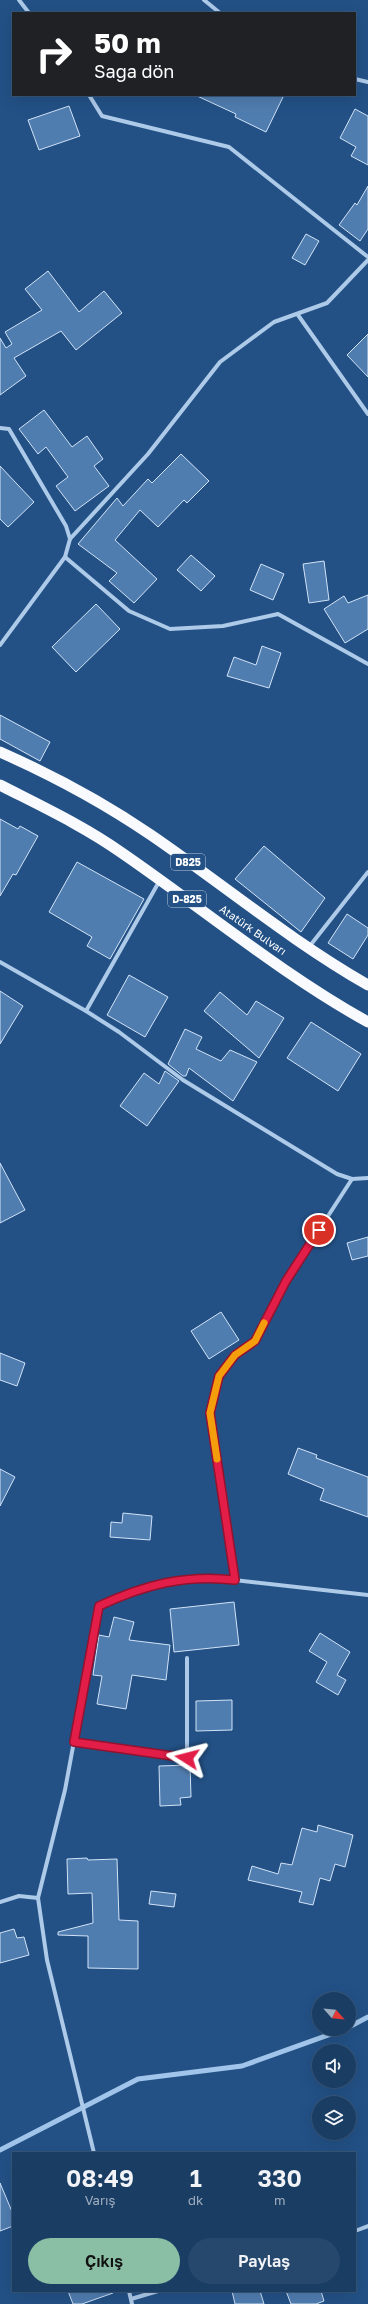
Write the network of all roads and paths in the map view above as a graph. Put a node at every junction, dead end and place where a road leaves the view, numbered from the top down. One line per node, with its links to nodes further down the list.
1 (19, 0): 3 (street)
2 (204, 0): 4 (street)
3 (28, 12)
4 (219, 12)
5 (356, 79): 6 (street)
6 (368, 82)
7 (90, 96): 8 (street)
8 (368, 257)
9 (368, 260): 10 (street)
10 (298, 315): 11 (street); 13 (street)
11 (368, 414)
12 (0, 428): 13 (street)
13 (70, 539): 14 (street)
14 (65, 557): 15 (street); 16 (street)
15 (0, 645)
16 (368, 664)
17 (0, 752): 21 (highway, Atatürk Bulvarı / D825)
18 (0, 785): 20 (highway, Atatürk Bulvarı / D-825)
19 (368, 872): 21 (street)
20 (160, 880): 24 (street); 25 (highway, Atatürk Bulvarı / D-825)
21 (308, 949): 23 (highway, Atatürk Bulvarı / D825)
22 (0, 962): 24 (street)
23 (368, 985)
24 (86, 1011): 27 (street)
25 (368, 1022)
26 (368, 1178): 27 (street)
27 (352, 1179): 28 (street)
28 (235, 1580): 29 (street); 31 (street)
29 (368, 1595)
30 (187, 1658): 31 (street)
31 (74, 1742): 32 (street)
32 (38, 1898): 33 (street); 34 (street)
33 (0, 1902)
34 (94, 2152)
35 (368, 2226): 36 (street)
36 (356, 2231)
37 (129, 2292): 39 (street)
38 (156, 2292): 39 (street)
39 (131, 2302)

